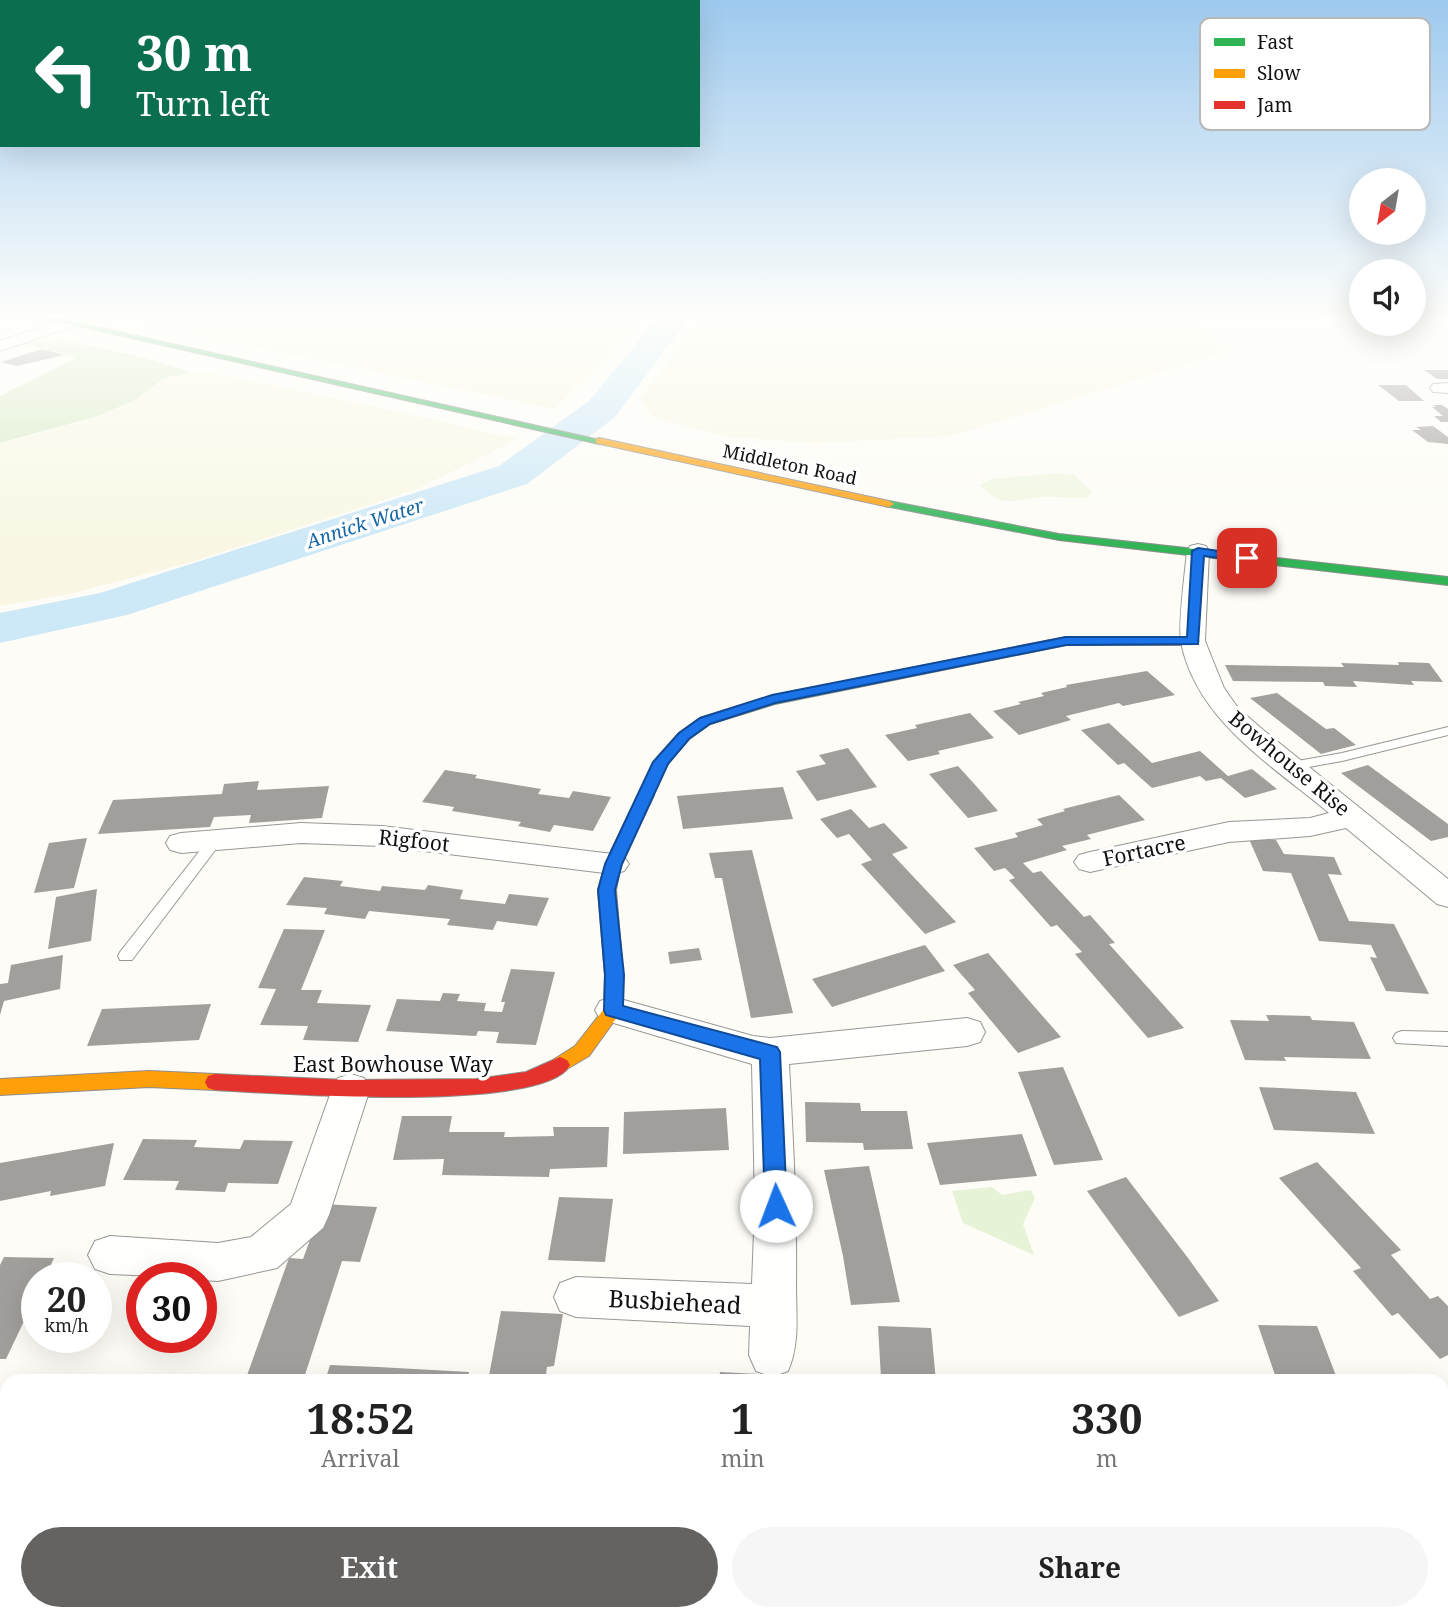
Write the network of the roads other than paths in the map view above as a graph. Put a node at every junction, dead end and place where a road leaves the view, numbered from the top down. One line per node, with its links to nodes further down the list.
1 (388, 395): 2 (main road, Middleton Road)
2 (1198, 551): 3 (main road, Middleton Road); 4 (street, Bowhouse Rise)
3 (1448, 580)
4 (1193, 641): 6 (street, Bowhouse Rise); 11 (main road)
5 (1448, 731): 6 (lane)
6 (1292, 766): 7 (street, Bowhouse Rise)
7 (1354, 817): 10 (street, Fortacre); 12 (street, Bowhouse Rise)
8 (214, 842): 9 (street, Rigfoot); 11 (street, Rigfoot); 14 (lane)
9 (181, 843)
10 (1090, 862)
11 (613, 864): 15 (main road)
12 (1436, 875): 13 (street, Bowhouse Rise)
13 (1448, 896)
14 (126, 956)
15 (613, 1010): 19 (street); 21 (main road, East Bowhouse Way)
16 (967, 1032): 19 (street)
17 (1402, 1038): 18 (lane)
18 (1448, 1040)
19 (770, 1052): 24 (street)
20 (0, 1087): 21 (main road, East Bowhouse Way)
21 (351, 1089): 22 (street)
22 (110, 1255)
23 (576, 1297): 24 (street, Busbiehead)
24 (775, 1306): 25 (street)
25 (772, 1355)

